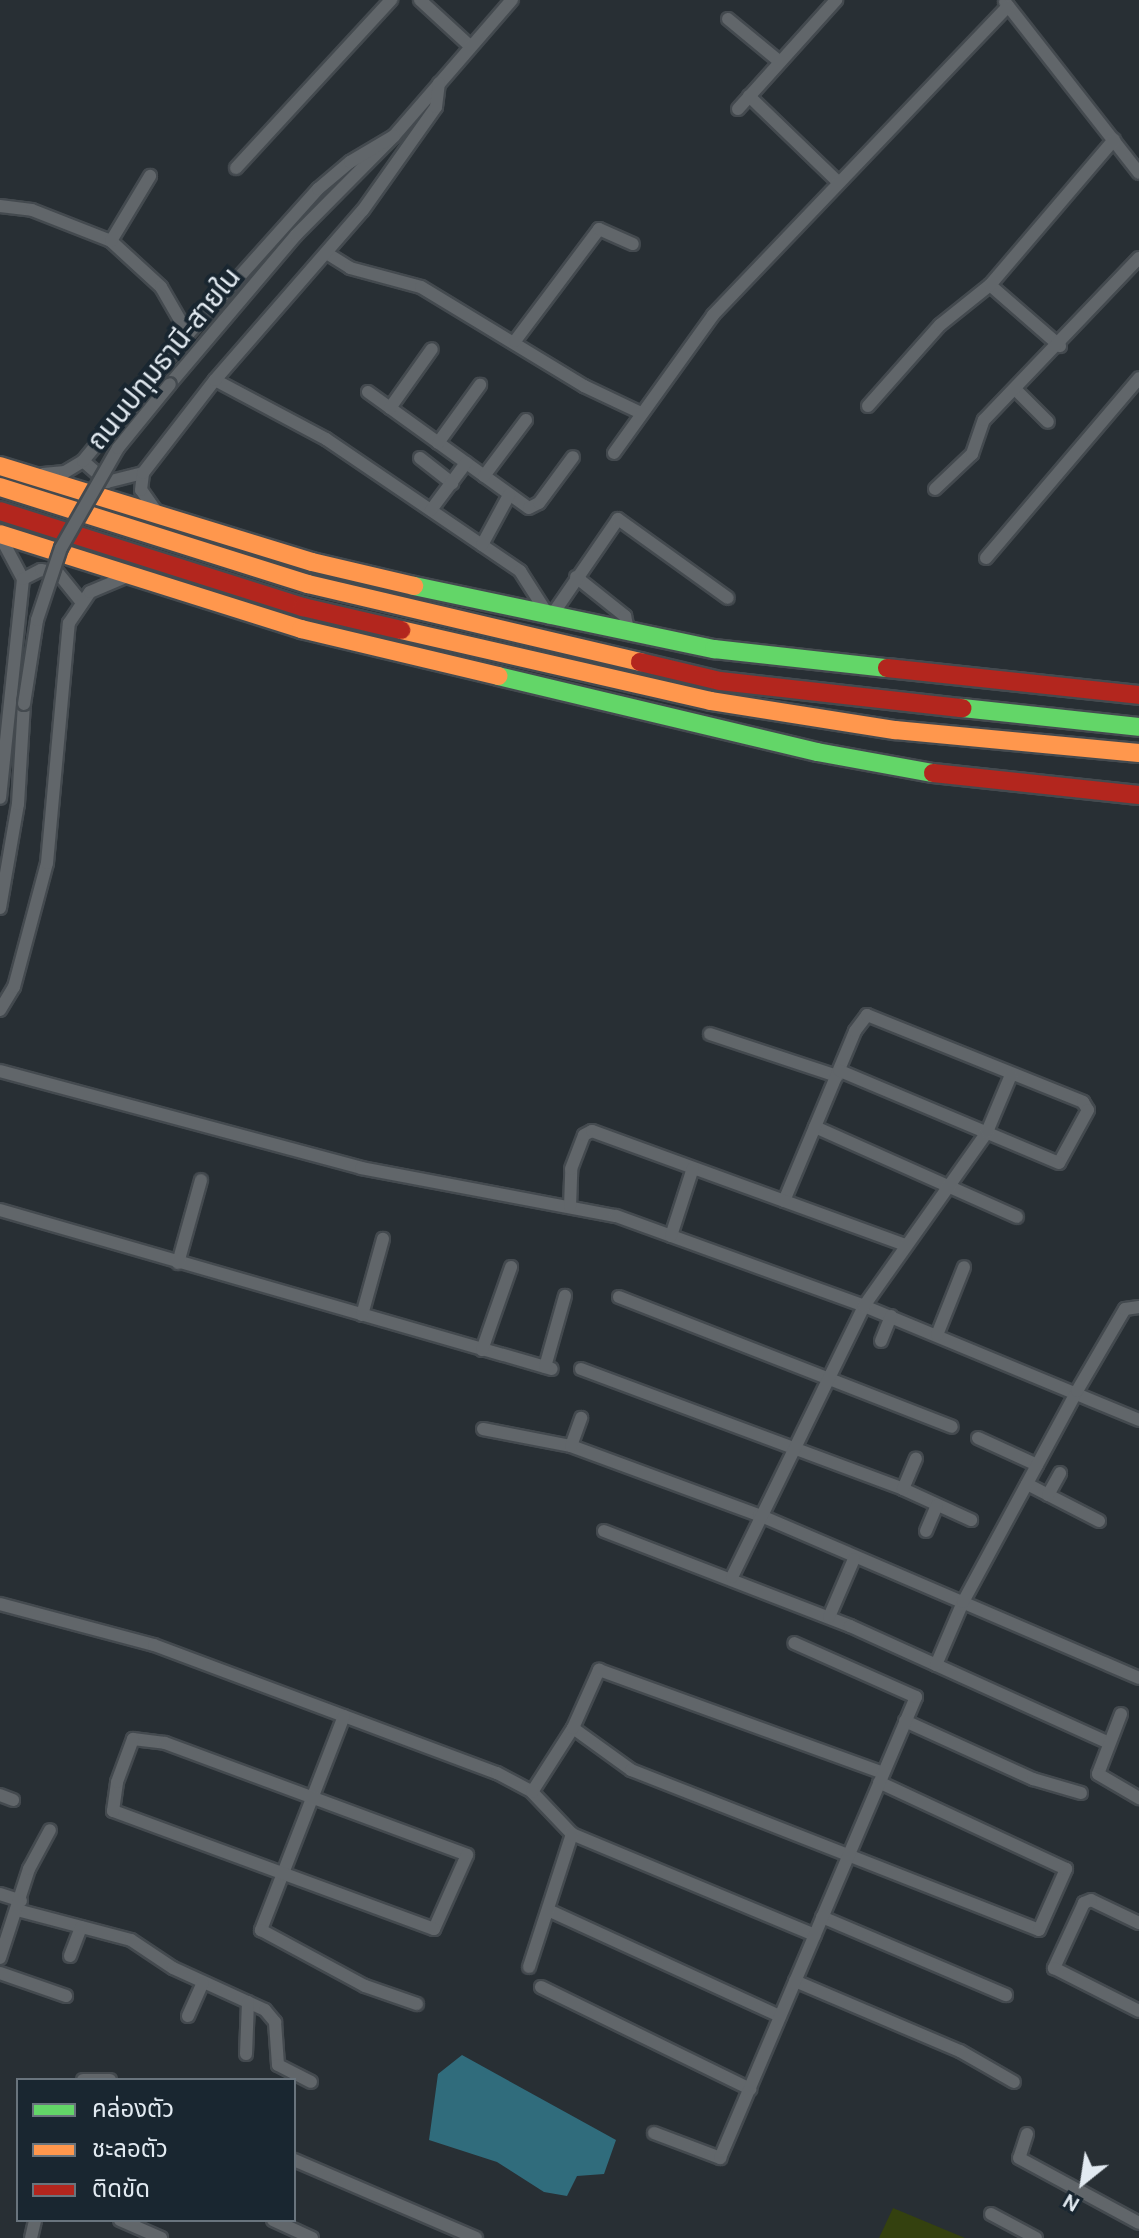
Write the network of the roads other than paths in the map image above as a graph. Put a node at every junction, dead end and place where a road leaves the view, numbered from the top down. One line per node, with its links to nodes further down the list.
1 (391, 0): 14 (street)
2 (420, 0): 7 (street)
3 (512, 0): 7 (street, ถนนปทุมธานี-สายใน)
4 (836, 0): 8 (street)
5 (1006, 3): 13 (street); 17 (street)
6 (728, 19): 8 (street)
7 (470, 46): 9 (street, ถนนปทุมธานี-สายใน)
8 (780, 62): 10 (street)
9 (439, 83): 12 (street, ถนนปทุมธานี-สายใน); 21 (street, ถนนปทุมธานี-สายใน)
10 (749, 96): 11 (street); 17 (street)
11 (738, 109)
12 (394, 136): 24 (street); 74 (street, ถนนปทุมธานี-สายใน, bridge)
13 (1114, 140): 15 (street); 23 (street)
14 (236, 168)
15 (1139, 173)
16 (150, 176): 19 (street)
17 (837, 181): 35 (street)
18 (0, 206): 19 (street)
19 (111, 241): 24 (street)
20 (633, 244): 25 (street)
21 (328, 254): 25 (street); 29 (street, ถนนปทุมธานี-สายใน)
22 (1139, 258): 26 (street)
23 (990, 285): 26 (street); 33 (street)
24 (188, 334): 42 (street)
25 (515, 341): 35 (street)
26 (1060, 346): 31 (street)
27 (432, 349): 34 (street)
28 (1139, 378): 56 (street)
29 (215, 380): 45 (street, ถนนปทุมธานี-สายใน); 51 (street)
30 (480, 385): 38 (street)
31 (1016, 390): 37 (street); 49 (street)
32 (368, 392): 34 (street)
33 (868, 406)
34 (390, 408): 38 (street)
35 (639, 412): 39 (street)
36 (526, 420): 46 (street)
37 (1048, 422)
38 (438, 443): 43 (street)
39 (614, 453)
40 (573, 457): 50 (street)
41 (420, 458): 47 (street)
42 (83, 461): 44 (street); 45 (street)
43 (466, 463): 46 (street); 47 (street)
44 (8, 468): 53 (main road)
45 (143, 473): 53 (street, ถนนปทุมธานี-สายใน)
46 (484, 476): 50 (street)
47 (452, 483): 51 (street)
48 (0, 487): 64 (main road)
49 (935, 489)
50 (509, 495): 55 (street)
51 (431, 510): 55 (street)
52 (0, 511): 66 (main road)
53 (160, 516): 60 (main road)
54 (0, 535): 57 (main road); 59 (street)
55 (482, 545): 63 (street)
56 (986, 558)
57 (125, 577): 62 (street); 67 (main road)
58 (576, 577): 61 (street); 63 (street); 65 (street)
59 (23, 579): 62 (street); 69 (street)
60 (454, 597): 63 (main road); 64 (main road)
61 (728, 598)
62 (81, 601): 75 (street)
63 (550, 618): 65 (main road)
64 (506, 633): 70 (main road)
65 (629, 633): 68 (main road)
66 (560, 668): 67 (main road); 71 (main road)
67 (523, 685): 72 (main road)
68 (1139, 695)
69 (4, 703): 73 (street)
70 (1139, 727)
71 (1139, 753)
72 (1139, 795)
73 (0, 796)
74 (0, 908)
75 (0, 1010)
76 (710, 1034): 78 (street)
77 (0, 1071): 86 (street)
78 (839, 1073): 79 (street); 80 (street); 81 (street)
79 (1011, 1075): 81 (street); 81 (street)
80 (815, 1127): 84 (street); 85 (street)
81 (987, 1132): 84 (street)
82 (693, 1168): 85 (street); 86 (street); 89 (street)
83 (201, 1180): 92 (street)
84 (946, 1185): 88 (street); 91 (street)
85 (784, 1201): 91 (street)
86 (570, 1207): 89 (street)
87 (0, 1210): 92 (street)
88 (1017, 1217)
89 (671, 1236): 97 (street)
90 (383, 1239): 99 (street)
91 (905, 1245): 97 (street)
92 (178, 1263): 99 (street)
93 (511, 1267): 103 (street)
94 (964, 1267): 101 (street)
95 (565, 1296): 103 (street)
96 (619, 1297): 105 (street)
97 (864, 1306): 100 (street); 105 (street)
98 (1139, 1307): 106 (street)
99 (362, 1315): 103 (street)
100 (891, 1316): 101 (street); 102 (street)
101 (937, 1335): 106 (street)
102 (881, 1341)
103 (482, 1350)
104 (581, 1369): 113 (street)
105 (831, 1382): 109 (street); 113 (street)
106 (1077, 1391): 108 (street); 115 (street)
107 (581, 1418): 112 (street)
108 (1139, 1420)
109 (952, 1427)
110 (483, 1429): 112 (street)
111 (978, 1438): 115 (street)
112 (571, 1446): 121 (street)
113 (794, 1447): 118 (street); 121 (street)
114 (916, 1459): 118 (street)
115 (1037, 1465): 117 (street)
116 (1060, 1473): 119 (street)
117 (1027, 1484): 119 (street); 128 (street)
118 (903, 1489): 120 (street)
119 (1048, 1495): 123 (street)
120 (937, 1505): 122 (street); 125 (street)
121 (759, 1515): 126 (street); 127 (street)
122 (971, 1520)
123 (1099, 1521)
124 (604, 1531): 127 (street)
125 (926, 1531)
126 (854, 1559): 128 (street); 130 (street)
127 (732, 1577): 130 (street)
128 (963, 1602): 132 (street); 133 (street)
129 (0, 1604): 135 (street)
130 (829, 1617): 132 (street)
131 (794, 1643): 136 (street)
132 (936, 1665): 138 (street)
133 (1139, 1678)
134 (1121, 1714): 138 (street)
135 (344, 1716): 140 (street); 144 (street)
136 (905, 1721): 139 (street); 141 (street)
137 (573, 1728): 139 (street); 140 (street); 148 (street)
138 (1109, 1743): 143 (street)
139 (881, 1777): 148 (street); 148 (street)
140 (532, 1792): 147 (street)
141 (1081, 1793)
142 (0, 1795): 145 (street)
143 (1139, 1798)
144 (312, 1799): 149 (street); 149 (street); 149 (street)
145 (13, 1800)
146 (50, 1830): 151 (street)
147 (572, 1834): 152 (street); 156 (street)
148 (850, 1852): 153 (street)
149 (283, 1872): 167 (street)
150 (0, 1894): 151 (street)
151 (19, 1906): 155 (street); 158 (street)
152 (548, 1910): 159 (street); 170 (street)
153 (822, 1917): 156 (street); 164 (street)
154 (1139, 1923): 168 (street)
155 (81, 1927): 157 (street); 162 (street)
156 (815, 1935): 161 (street)
157 (70, 1956)
158 (0, 1958)
159 (529, 1967)
160 (0, 1973): 165 (street)
161 (795, 1981): 170 (street); 173 (street)
162 (203, 1983): 166 (street); 169 (street)
163 (541, 1987): 174 (street)
164 (1006, 1995)
165 (66, 1996)
166 (248, 2002): 171 (street); 172 (street)
167 (417, 2004)
168 (1139, 2011)
169 (188, 2016)
170 (780, 2016): 174 (street)
171 (246, 2054)
172 (311, 2082)
173 (1014, 2082)
174 (750, 2089): 175 (street)
175 (654, 2133)
176 (1027, 2134): 181 (street)
177 (296, 2161): 184 (street)
178 (991, 2214): 185 (street)
179 (125, 2222): 182 (street)
180 (277, 2222): 183 (street)
181 (1139, 2223)
182 (161, 2238)
183 (312, 2238)
184 (476, 2238)
185 (1036, 2238)

